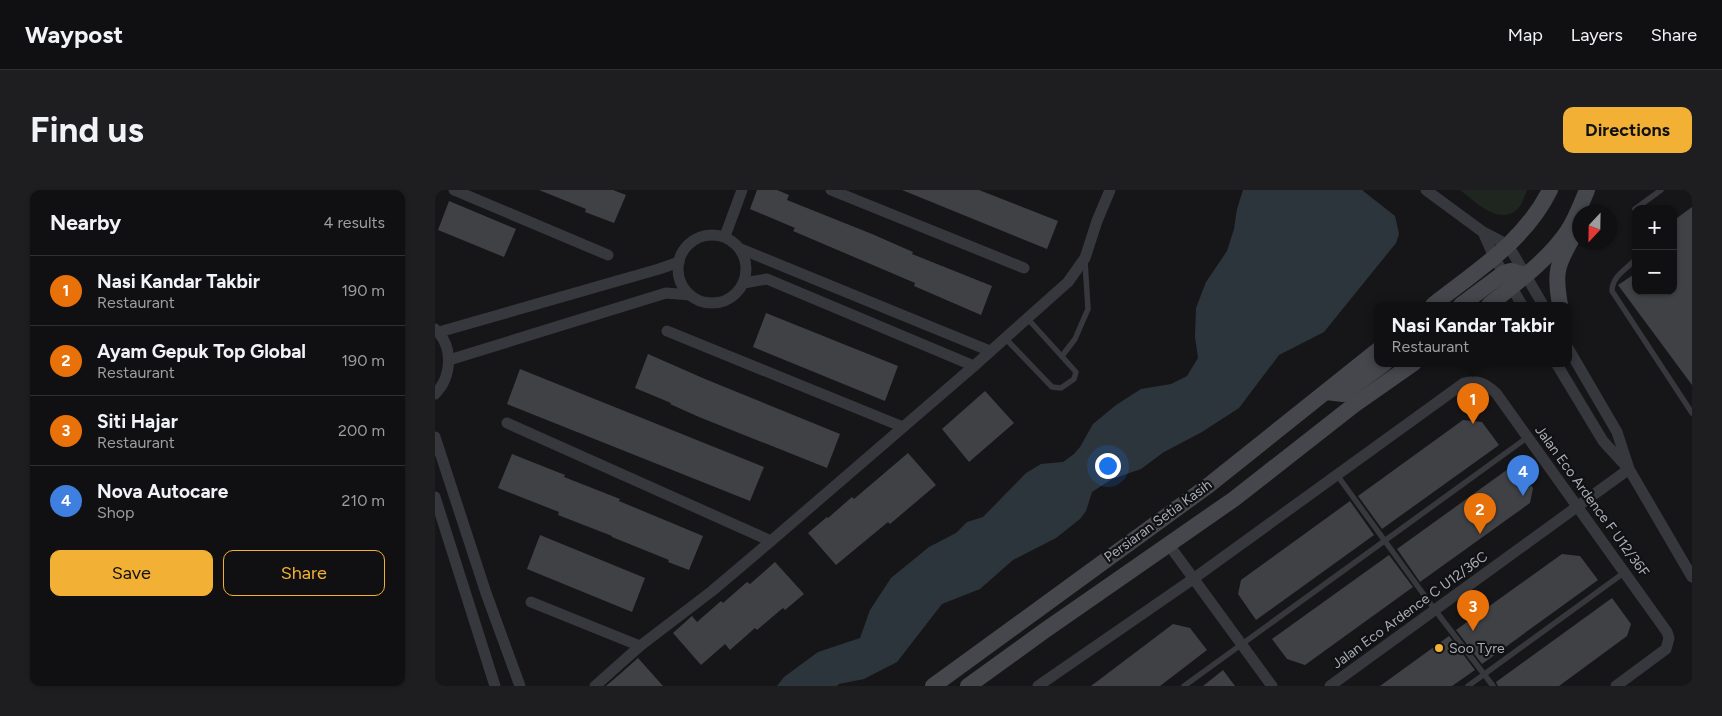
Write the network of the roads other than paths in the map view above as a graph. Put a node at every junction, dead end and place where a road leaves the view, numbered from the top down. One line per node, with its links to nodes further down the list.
1 (454, 190): 17 (street)
2 (742, 190): 13 (street)
3 (831, 190): 22 (street)
4 (1110, 190): 19 (street)
5 (1426, 190): 12 (street)
6 (1550, 190): 15 (street)
7 (1587, 190): 9 (street)
8 (1661, 190): 10 (lane)
9 (1581, 205)
10 (1640, 205)
11 (1572, 223): 23 (street)
12 (1483, 232): 15 (street); 18 (street)
13 (725, 236): 16 (street); 20 (street)
14 (1572, 239): 32 (street)
15 (1508, 245): 18 (street); 23 (street)
16 (741, 249): 25 (street); 37 (street)
17 (608, 255)
18 (1494, 257): 24 (street); 27 (street)
19 (1085, 258): 33 (street); 40 (lane)
20 (679, 262): 26 (street); 34 (street)
21 (1632, 263): 48 (lane)
22 (1024, 268)
23 (1525, 275): 24 (street); 31 (street)
24 (1508, 279): 28 (street); 29 (street); 30 (street)
25 (744, 283): 26 (street); 42 (street)
26 (690, 294): 41 (street)
27 (1437, 302)
28 (1466, 302)
29 (1491, 302)
30 (1520, 302)
31 (1541, 302)
32 (1559, 302)
33 (1027, 318): 36 (street); 40 (lane)
34 (437, 331): 41 (street)
35 (667, 331): 50 (street)
36 (1005, 338): 37 (street); 40 (lane)
37 (990, 351): 42 (street)
38 (1374, 353): 46 (street, Persiaran Setia Kasih)
39 (1572, 355): 53 (street)
40 (1062, 356)
41 (449, 360): 47 (street)
42 (974, 366): 50 (street)
43 (1380, 367): 46 (street)
44 (1408, 367): 59 (street, Persiaran Setia Kasih)
45 (1558, 367): 53 (street)
46 (1326, 392): 72 (street, Persiaran Setia Kasih)
47 (435, 394)
48 (1692, 414)
49 (507, 424): 58 (street)
50 (903, 427): 58 (street)
51 (435, 437): 70 (street)
52 (1528, 437): 54 (street, Jalan Eco Ardence F U12/36F); 56 (street, Jalan Eco Ardence F U12/36F); 57 (lane)
53 (1629, 469): 56 (street, Jalan Eco Ardence C U12/36C); 61 (street)
54 (1337, 475): 57 (lane); 62 (street)
55 (435, 497): 69 (street)
56 (1578, 506): 60 (street, Jalan Eco Ardence F U12/36F); 64 (street, Jalan Eco Ardence C U12/36C)
57 (1385, 540): 64 (lane); 65 (lane)
58 (771, 541): 66 (street)
59 (1169, 545): 62 (street); 73 (street, Persiaran Setia Kasih)
60 (1625, 572): 67 (lane); 79 (street, Jalan Eco Ardence F U12/36F)
61 (1692, 577)
62 (1193, 579): 65 (street); 68 (street)
63 (531, 602): 66 (street)
64 (1435, 610): 67 (lane); 76 (street, Jalan Eco Ardence C U12/36C)
65 (1241, 644): 74 (lane); 75 (street)
66 (640, 646): 71 (street)
67 (1484, 674): 77 (lane); 78 (lane)
68 (1045, 684)
69 (495, 686)
70 (520, 686)
71 (595, 686)
72 (933, 686)
73 (968, 686)
74 (1184, 686)
75 (1272, 686)
76 (1329, 686)
77 (1468, 686)
78 (1493, 686)
79 (1616, 686)

